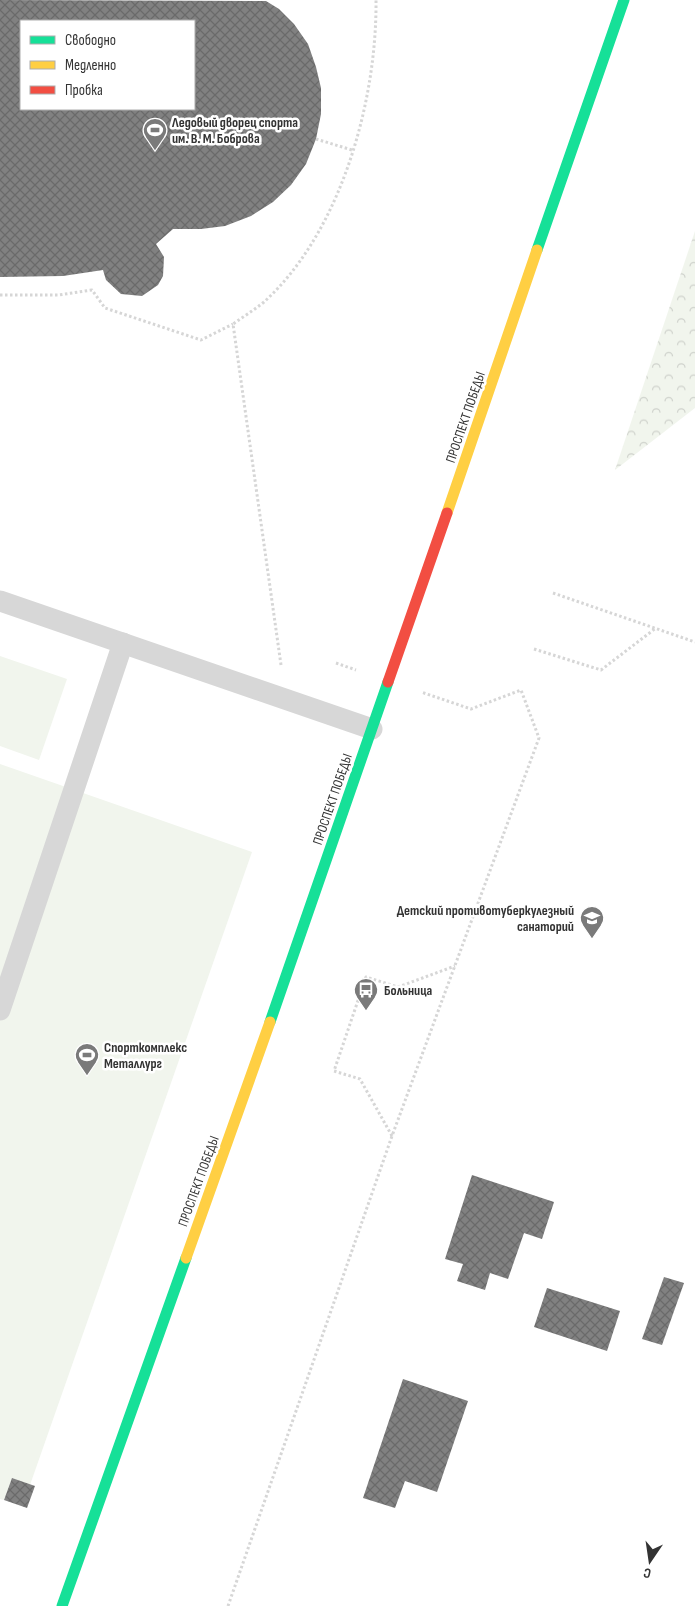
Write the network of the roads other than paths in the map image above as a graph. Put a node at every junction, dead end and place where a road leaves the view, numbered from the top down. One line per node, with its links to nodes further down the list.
1 (624, 0): 4 (main road, ПРОСПЕКТ ПОБЕДЫ)
2 (0, 601): 3 (lane)
3 (123, 643): 4 (lane); 5 (lane)
4 (372, 729): 6 (main road, ПРОСПЕКТ ПОБЕДЫ)
5 (0, 1010)
6 (62, 1606)

